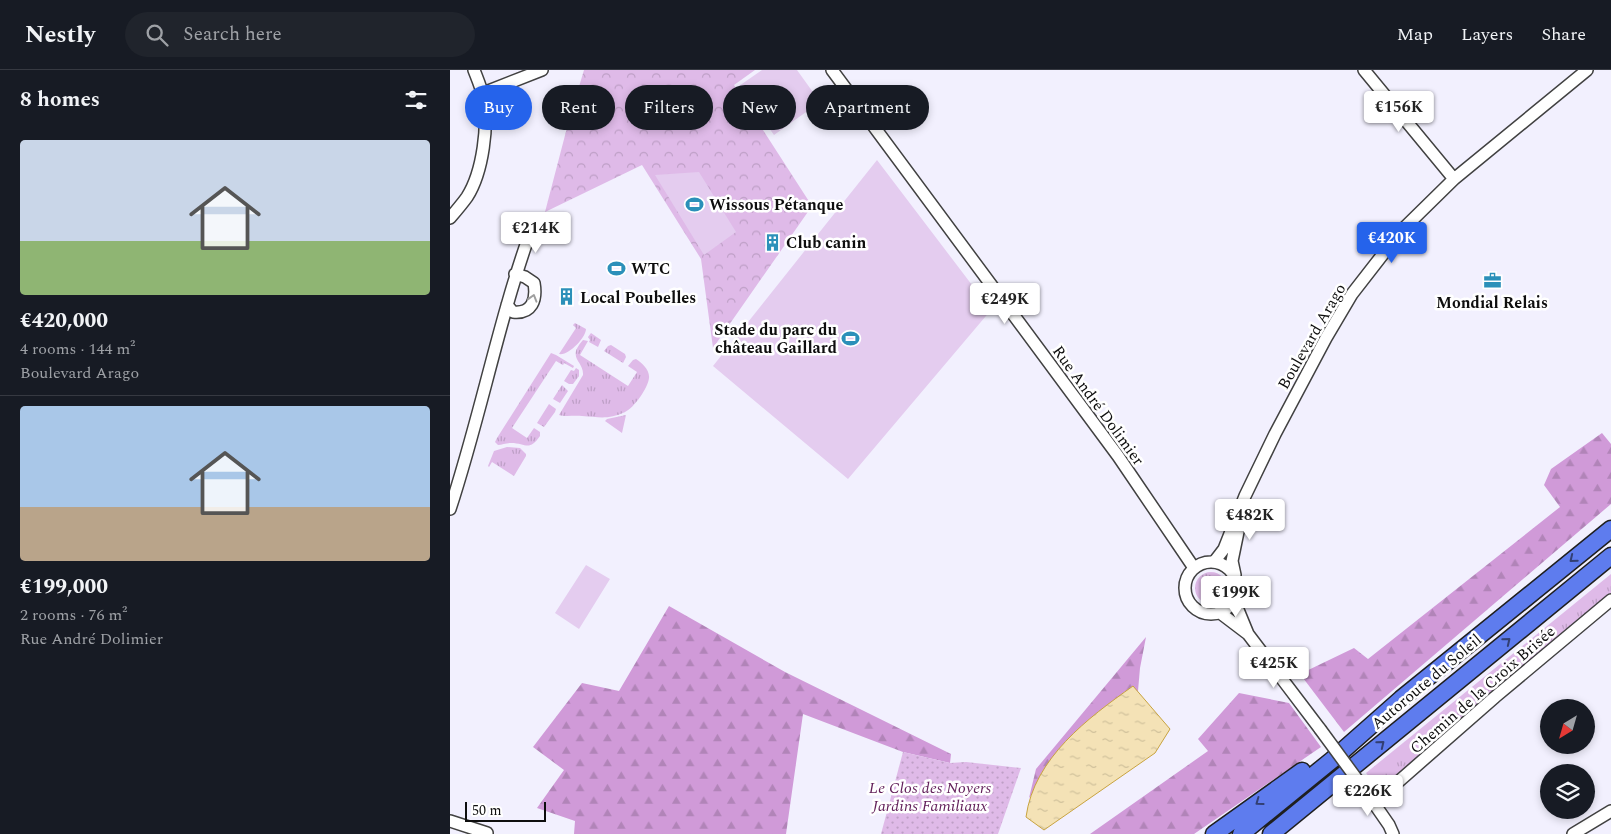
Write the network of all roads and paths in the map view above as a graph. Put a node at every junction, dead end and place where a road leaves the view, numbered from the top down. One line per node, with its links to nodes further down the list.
1 (474, 70): 6 (street)
2 (542, 70): 7 (street)
3 (832, 70): 19 (street, Rue André Dolimier)
4 (1364, 70): 9 (street)
5 (1587, 70): 9 (street, Boulevard Arago)
6 (479, 85)
7 (504, 85)
8 (484, 130): 10 (street)
9 (1454, 179): 14 (street, Boulevard Arago)
10 (450, 218)
11 (548, 225): 12 (street)
12 (515, 274): 13 (street); 13 (street, one-way to 12)
13 (506, 305): 15 (street)
14 (1245, 496): 18 (street, Boulevard Arago); 20 (street, Boulevard Arago)
15 (450, 509)
16 (1611, 529): 25 (highway, Autoroute du Soleil, one-way to 25)
17 (1611, 556): 33 (highway, Autoroute du Soleil, one-way to 17)
18 (1214, 562): 19 (street); 20 (street)
19 (1194, 568): 23 (street)
20 (1237, 585): 21 (street)
21 (1234, 600): 23 (street); 24 (street)
22 (1611, 600): 26 (street, Chemin de la Croix Brisée)
23 (1219, 612): 24 (street)
24 (1248, 634): 26 (street, bridge)
25 (1401, 700): 31 (highway, one-way to 31); 32 (highway, Autoroute du Soleil)
26 (1374, 803): 29 (street)
27 (1611, 811): 35 (street)
28 (450, 821): 30 (street)
29 (1391, 830): 34 (street)
30 (487, 834)
31 (1214, 834)
32 (1241, 834)
33 (1271, 834)
34 (1400, 834)
35 (1573, 834)

